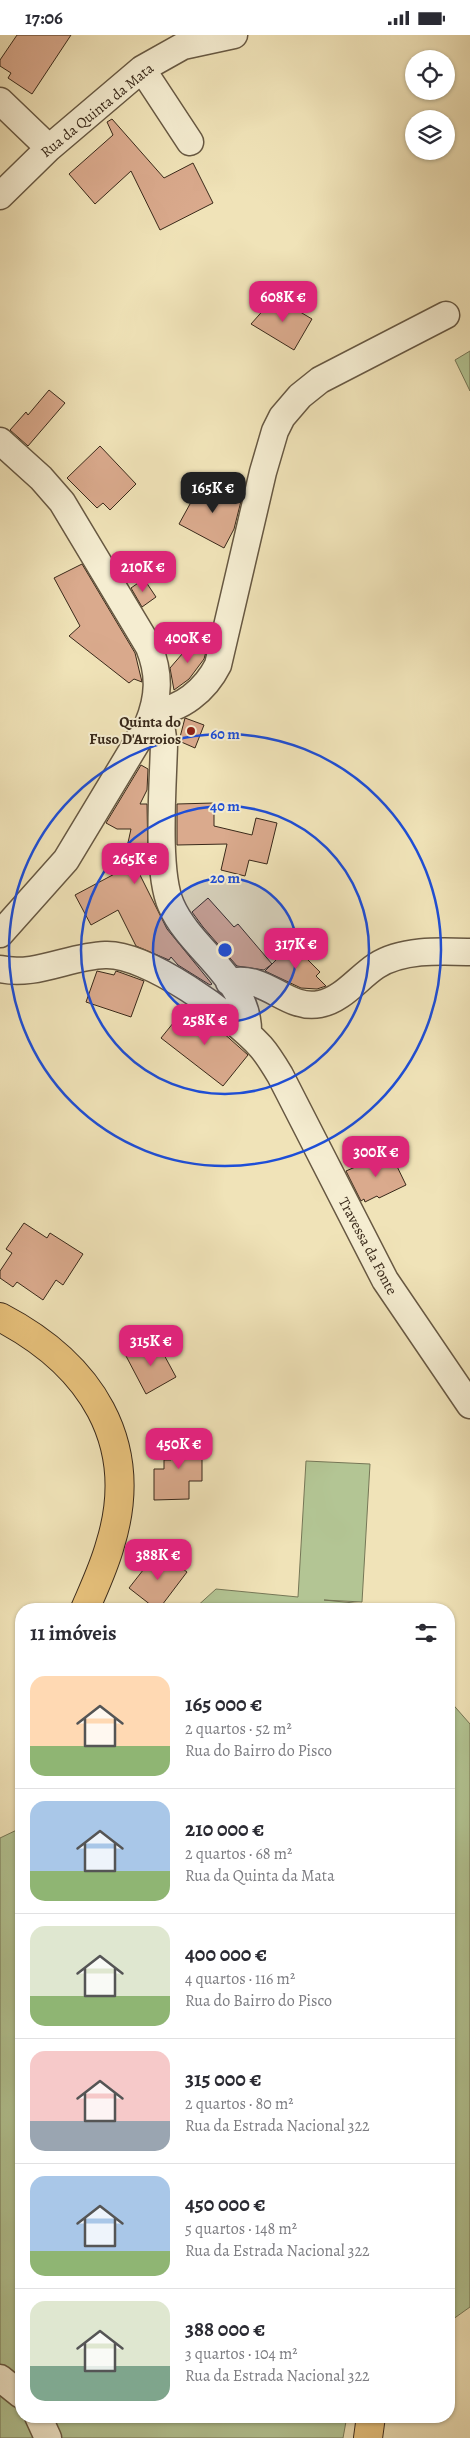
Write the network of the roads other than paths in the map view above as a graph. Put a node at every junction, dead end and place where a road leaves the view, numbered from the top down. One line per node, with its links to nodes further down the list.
1 (234, 35): 2 (street, Rua da Quinta da Mata)
2 (142, 69): 4 (street); 5 (street, Rua da Quinta da Mata)
3 (0, 101): 5 (street)
4 (190, 142)
5 (49, 148): 6 (street, Rua da Quinta da Mata)
6 (0, 196)
7 (446, 315): 9 (street)
8 (0, 441): 9 (street)
9 (154, 711): 10 (street); 13 (street)
10 (0, 934)
11 (470, 952): 13 (street)
12 (0, 969): 14 (street, Travessa da Fonte)
13 (230, 982): 14 (street)
14 (248, 1034): 16 (street, Travessa da Fonte)
15 (0, 1317): 17 (main road)
16 (470, 1405)
17 (87, 1603)
18 (0, 2378): 19 (street)
19 (15, 2390)
20 (41, 2423): 22 (street)
21 (370, 2423): 23 (main road)
22 (48, 2438)
23 (368, 2438)

